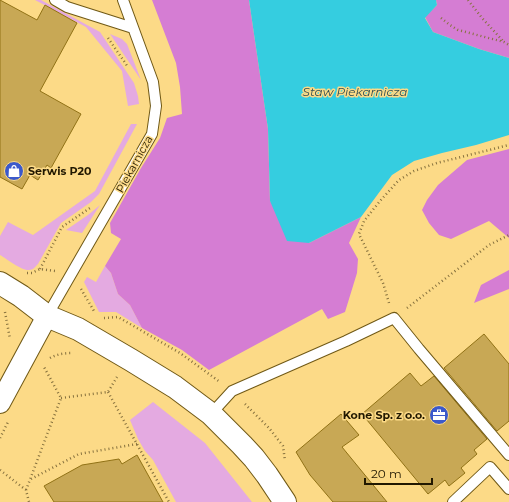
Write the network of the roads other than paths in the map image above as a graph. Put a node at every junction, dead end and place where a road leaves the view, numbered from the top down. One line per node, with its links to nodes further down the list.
1 (55, 0): 3 (lane)
2 (123, 0): 3 (lane, Piekarnicza)
3 (133, 28): 5 (lane, Piekarnicza)
4 (0, 283): 5 (street)
5 (47, 316): 6 (street); 7 (street)
6 (0, 403)
7 (210, 414): 8 (lane); 10 (street)
8 (509, 455)
9 (509, 489): 11 (lane)
10 (285, 502)
11 (453, 502)

